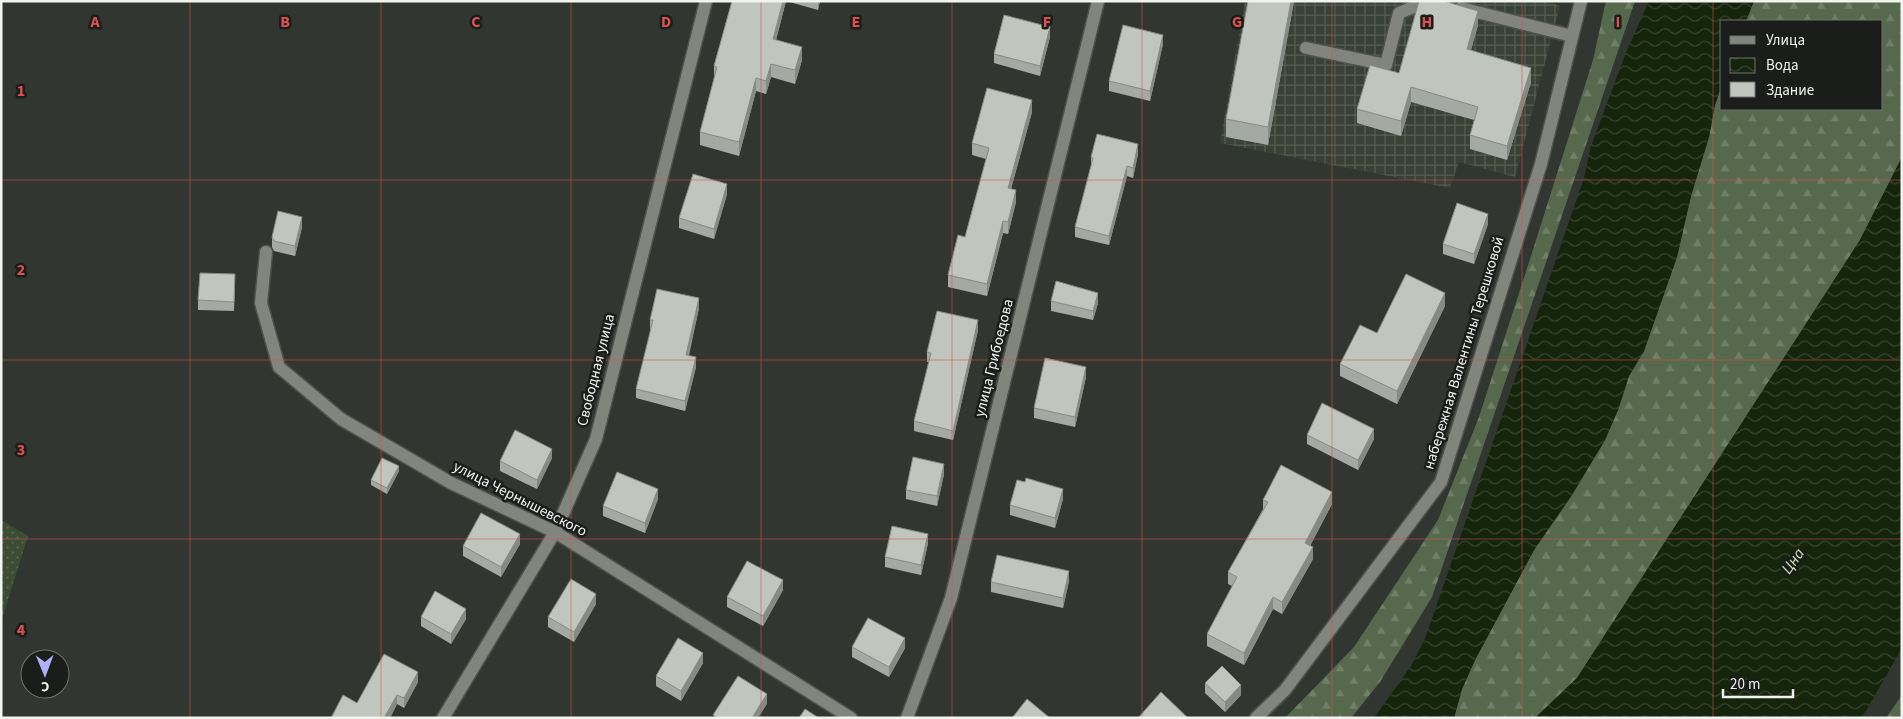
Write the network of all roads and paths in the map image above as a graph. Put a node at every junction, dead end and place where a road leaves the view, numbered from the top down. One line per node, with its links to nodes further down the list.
1 (706, 1): 9 (street, Свободная улица)
2 (1098, 1): 12 (street, улица Грибоедова)
3 (1428, 1): 7 (street)
4 (1581, 1): 6 (street, набережная Валентины Терешковой)
5 (1443, 4): 6 (street)
6 (1572, 36): 13 (street, набережная Валентины Терешковой)
7 (1306, 48)
8 (266, 252): 9 (street, улица Чернышевского)
9 (555, 532): 10 (street, Свободная улица); 11 (street, улица Чернышевского)
10 (444, 718)
11 (851, 718)
12 (907, 718)
13 (1256, 718)

